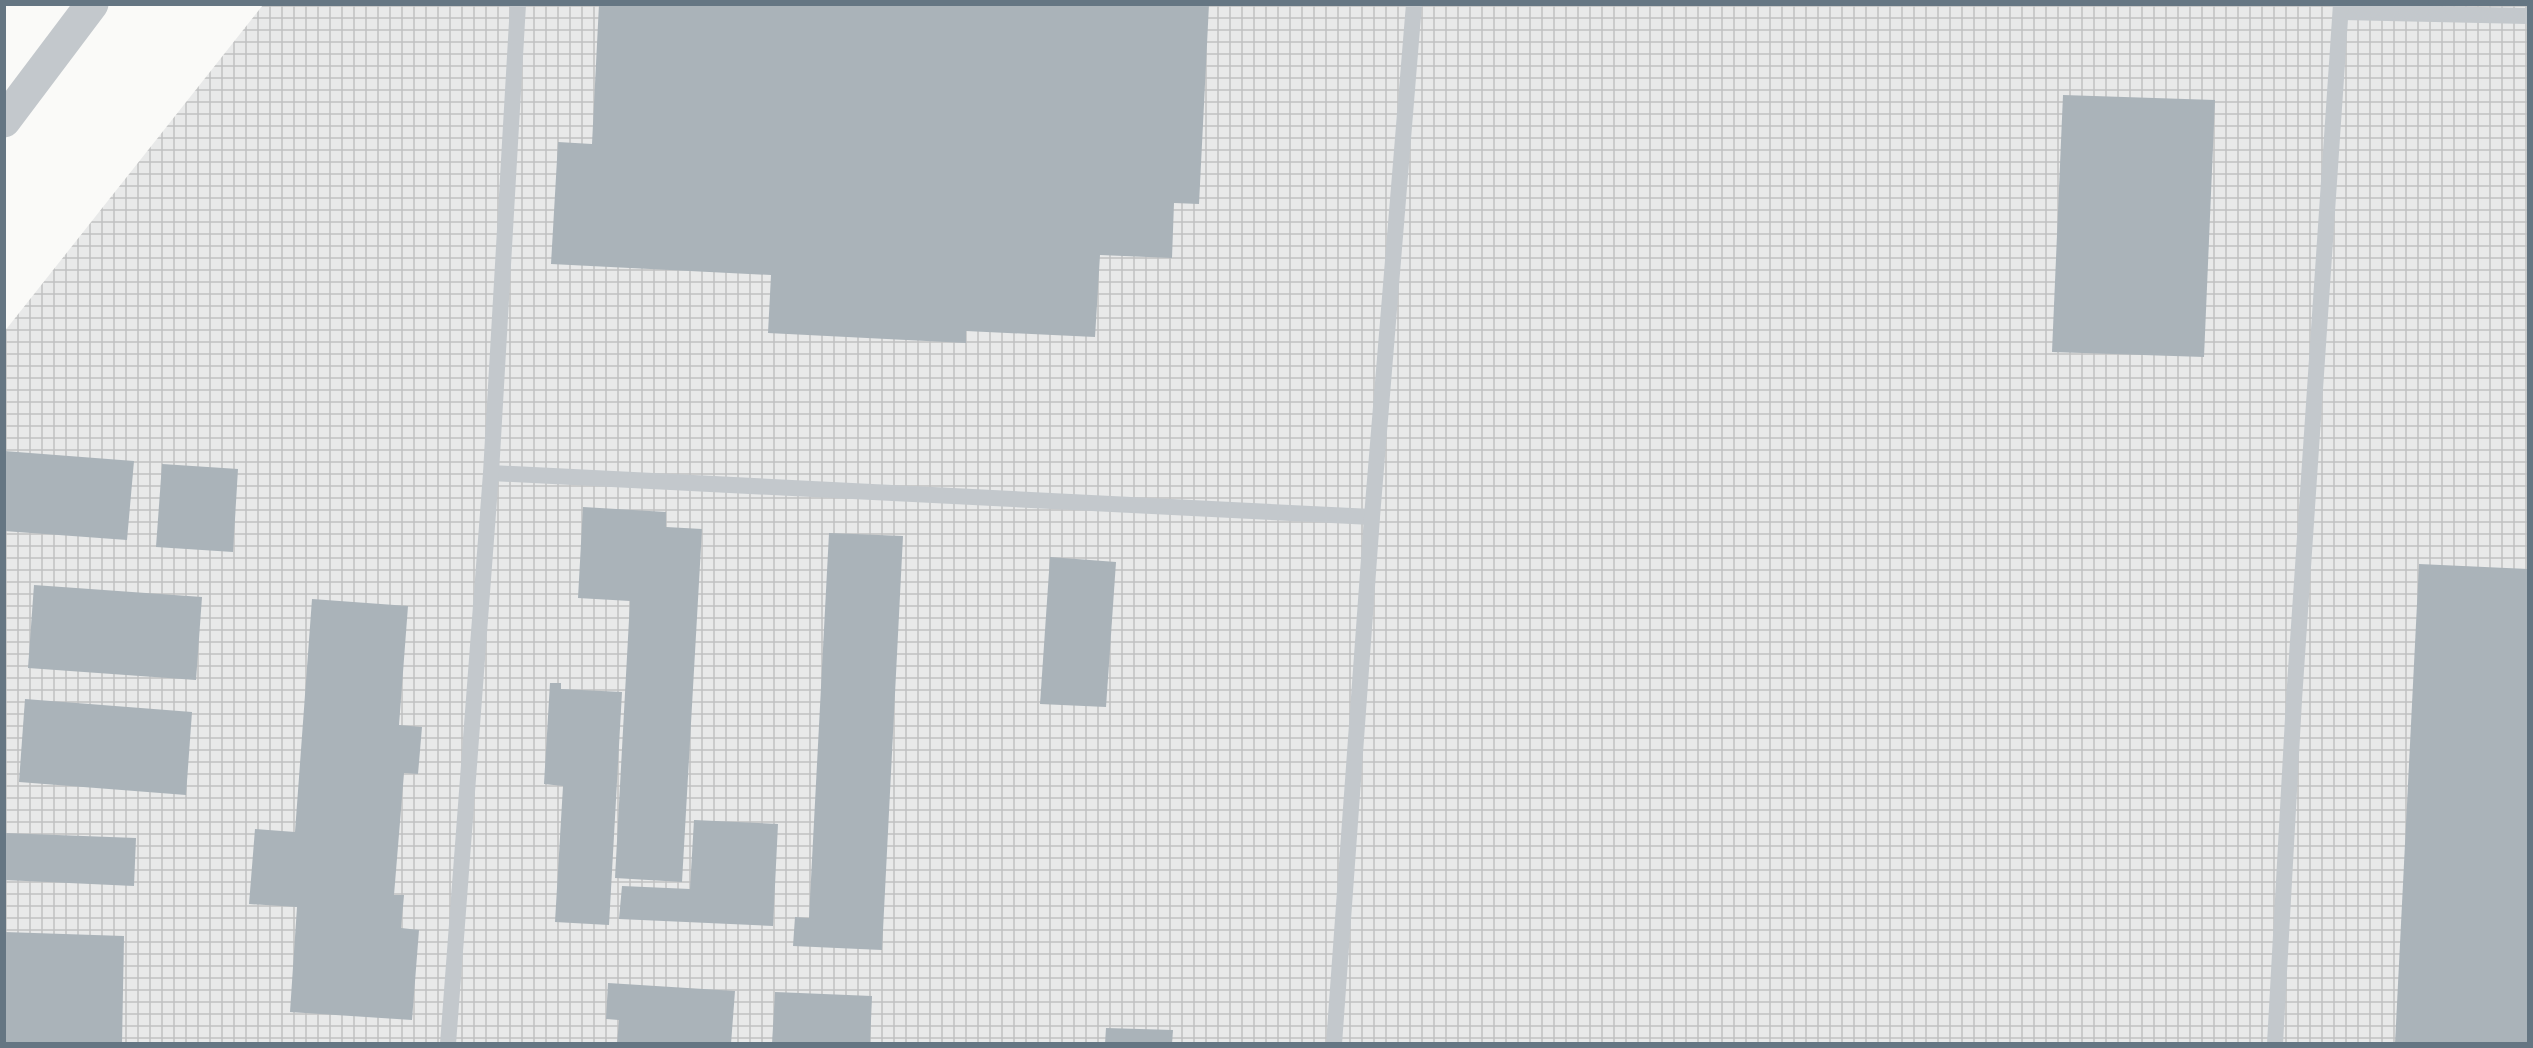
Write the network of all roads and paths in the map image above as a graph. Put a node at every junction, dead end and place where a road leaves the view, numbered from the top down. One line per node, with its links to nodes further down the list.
1 (92, 4): 6 (street)
2 (518, 4): 7 (lane)
3 (1414, 4): 8 (lane)
4 (2341, 8): 5 (lane); 11 (lane)
5 (2529, 16)
6 (4, 121)
7 (491, 473): 8 (lane); 9 (lane)
8 (1372, 517): 10 (lane)
9 (448, 1044)
10 (1334, 1044)
11 (2275, 1044)

